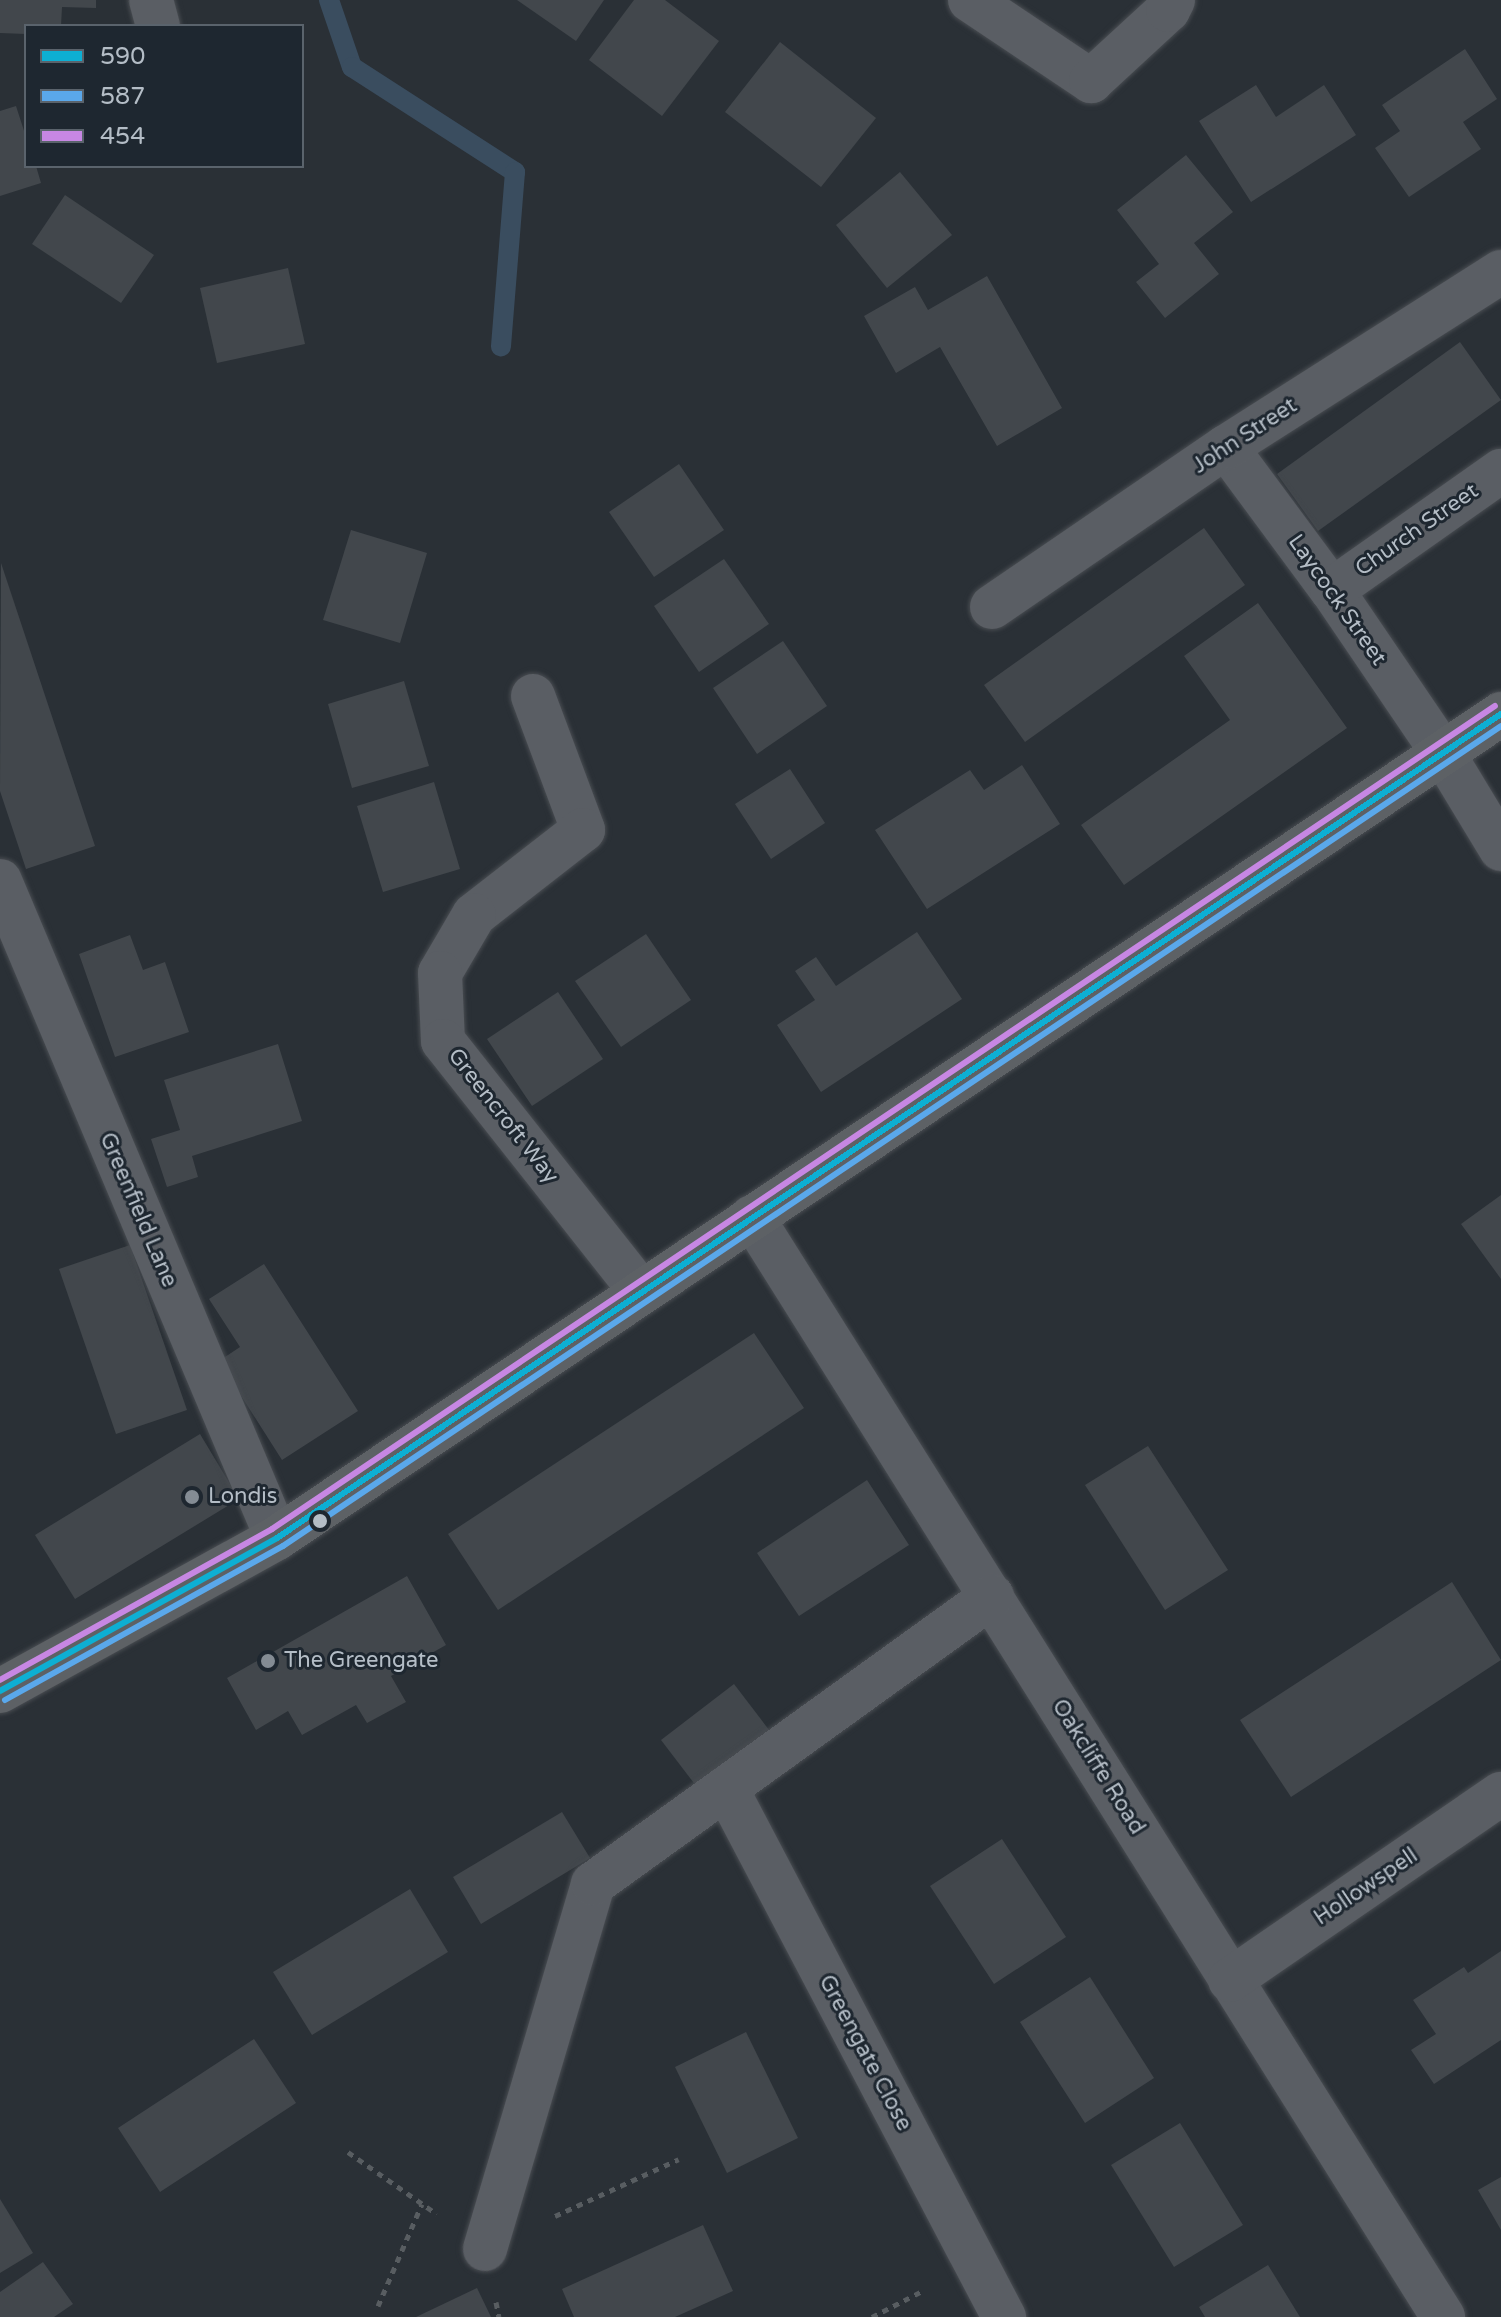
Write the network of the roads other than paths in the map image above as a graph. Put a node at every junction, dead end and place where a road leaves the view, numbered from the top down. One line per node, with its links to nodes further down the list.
1 (151, 0): 4 (street)
2 (970, 0): 3 (street)
3 (1173, 0)
4 (157, 24)
5 (1501, 272): 6 (street, John Street)
6 (1226, 447): 8 (street, Laycock Street); 9 (street, John Street)
7 (1501, 471): 8 (street, Church Street)
8 (1332, 590): 12 (street, Laycock Street)
9 (992, 607)
10 (533, 696): 16 (street, Greencroft Way)
11 (1501, 714): 12 (highway)
12 (1444, 755): 13 (street, Laycock Street); 15 (highway)
13 (1501, 849)
14 (0, 881): 17 (street, Greenfield Lane)
15 (752, 1217): 16 (highway); 18 (street, Oakcliffe Road)
16 (641, 1292): 17 (highway)
17 (277, 1538): 19 (highway)
18 (992, 1596): 20 (street); 22 (street, Oakcliffe Road)
19 (0, 1691)
20 (726, 1788): 23 (street); 24 (street, Greengate Close)
21 (1501, 1794): 22 (street, Hollowspell)
22 (1230, 1980): 25 (street, Oakcliffe Road)
23 (485, 2249)
24 (1004, 2317)
25 (1443, 2317)

